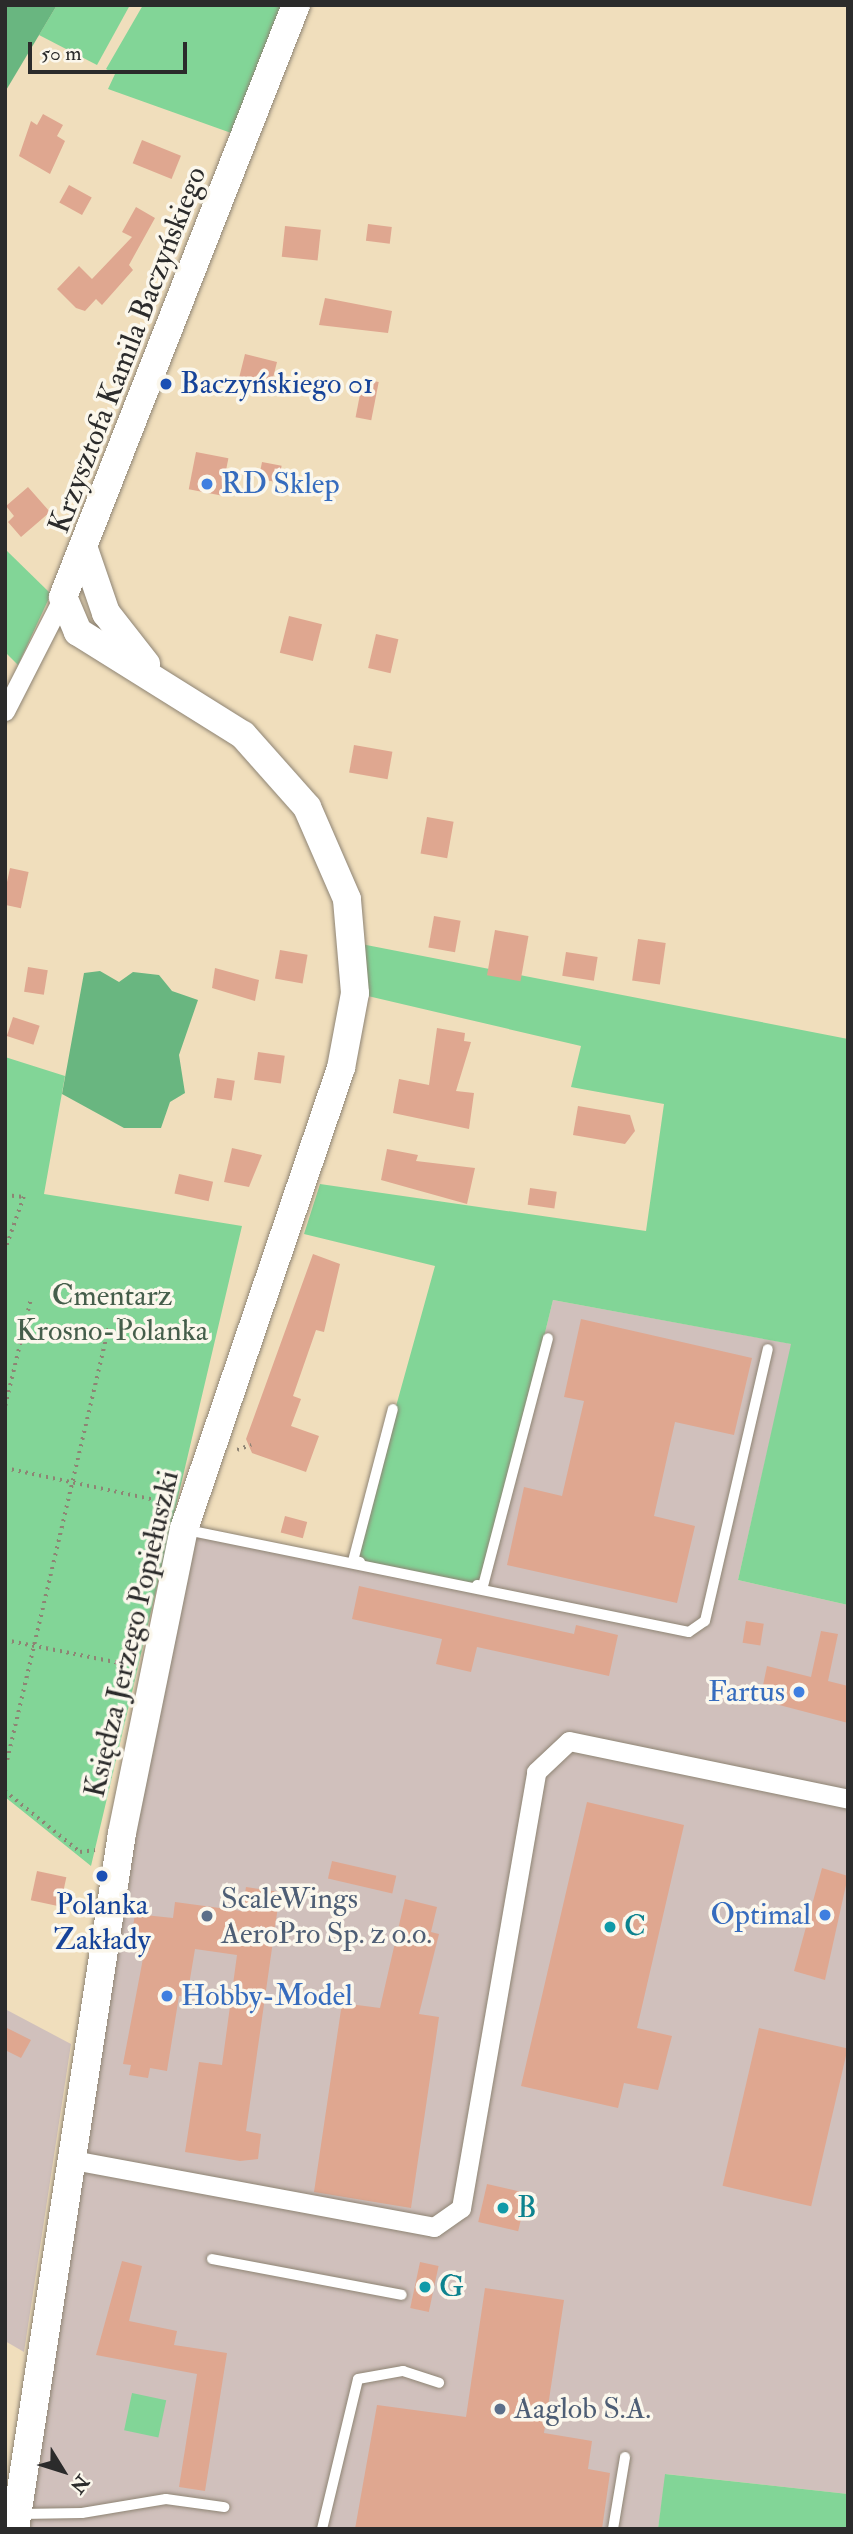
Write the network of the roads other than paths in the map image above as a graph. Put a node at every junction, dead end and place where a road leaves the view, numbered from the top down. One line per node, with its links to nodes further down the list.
1 (296, 5): 2 (street, Krzysztofa Kamila Baczyńskiego)
2 (85, 552): 3 (street, Krzysztofa Kamila Baczyńskiego); 4 (street, Księdza Jerzego Popiełuszki)
3 (63, 597): 4 (street); 5 (street); 6 (street, Krzysztofa Kamila Baczyńskiego)
4 (109, 618): 7 (street, Księdza Jerzego Popiełuszki)
5 (78, 632): 6 (street); 7 (street, Księdza Jerzego Popiełuszki)
6 (38, 648): 8 (street, Krzysztofa Kamila Baczyńskiego)
7 (161, 680): 12 (street, Księdza Jerzego Popiełuszki)
8 (5, 712)
9 (548, 1338): 13 (lane)
10 (768, 1349): 13 (lane)
11 (393, 1409): 13 (lane)
12 (184, 1529): 13 (lane); 15 (street, Księdza Jerzego Popiełuszki)
13 (353, 1561)
14 (848, 1798): 15 (street)
15 (73, 2160): 21 (street, Księdza Jerzego Popiełuszki)
16 (212, 2259): 17 (lane)
17 (402, 2295)
18 (439, 2383): 22 (lane)
19 (625, 2457): 23 (lane)
20 (224, 2507): 21 (lane)
21 (16, 2521)
22 (322, 2529)
23 (613, 2529)

